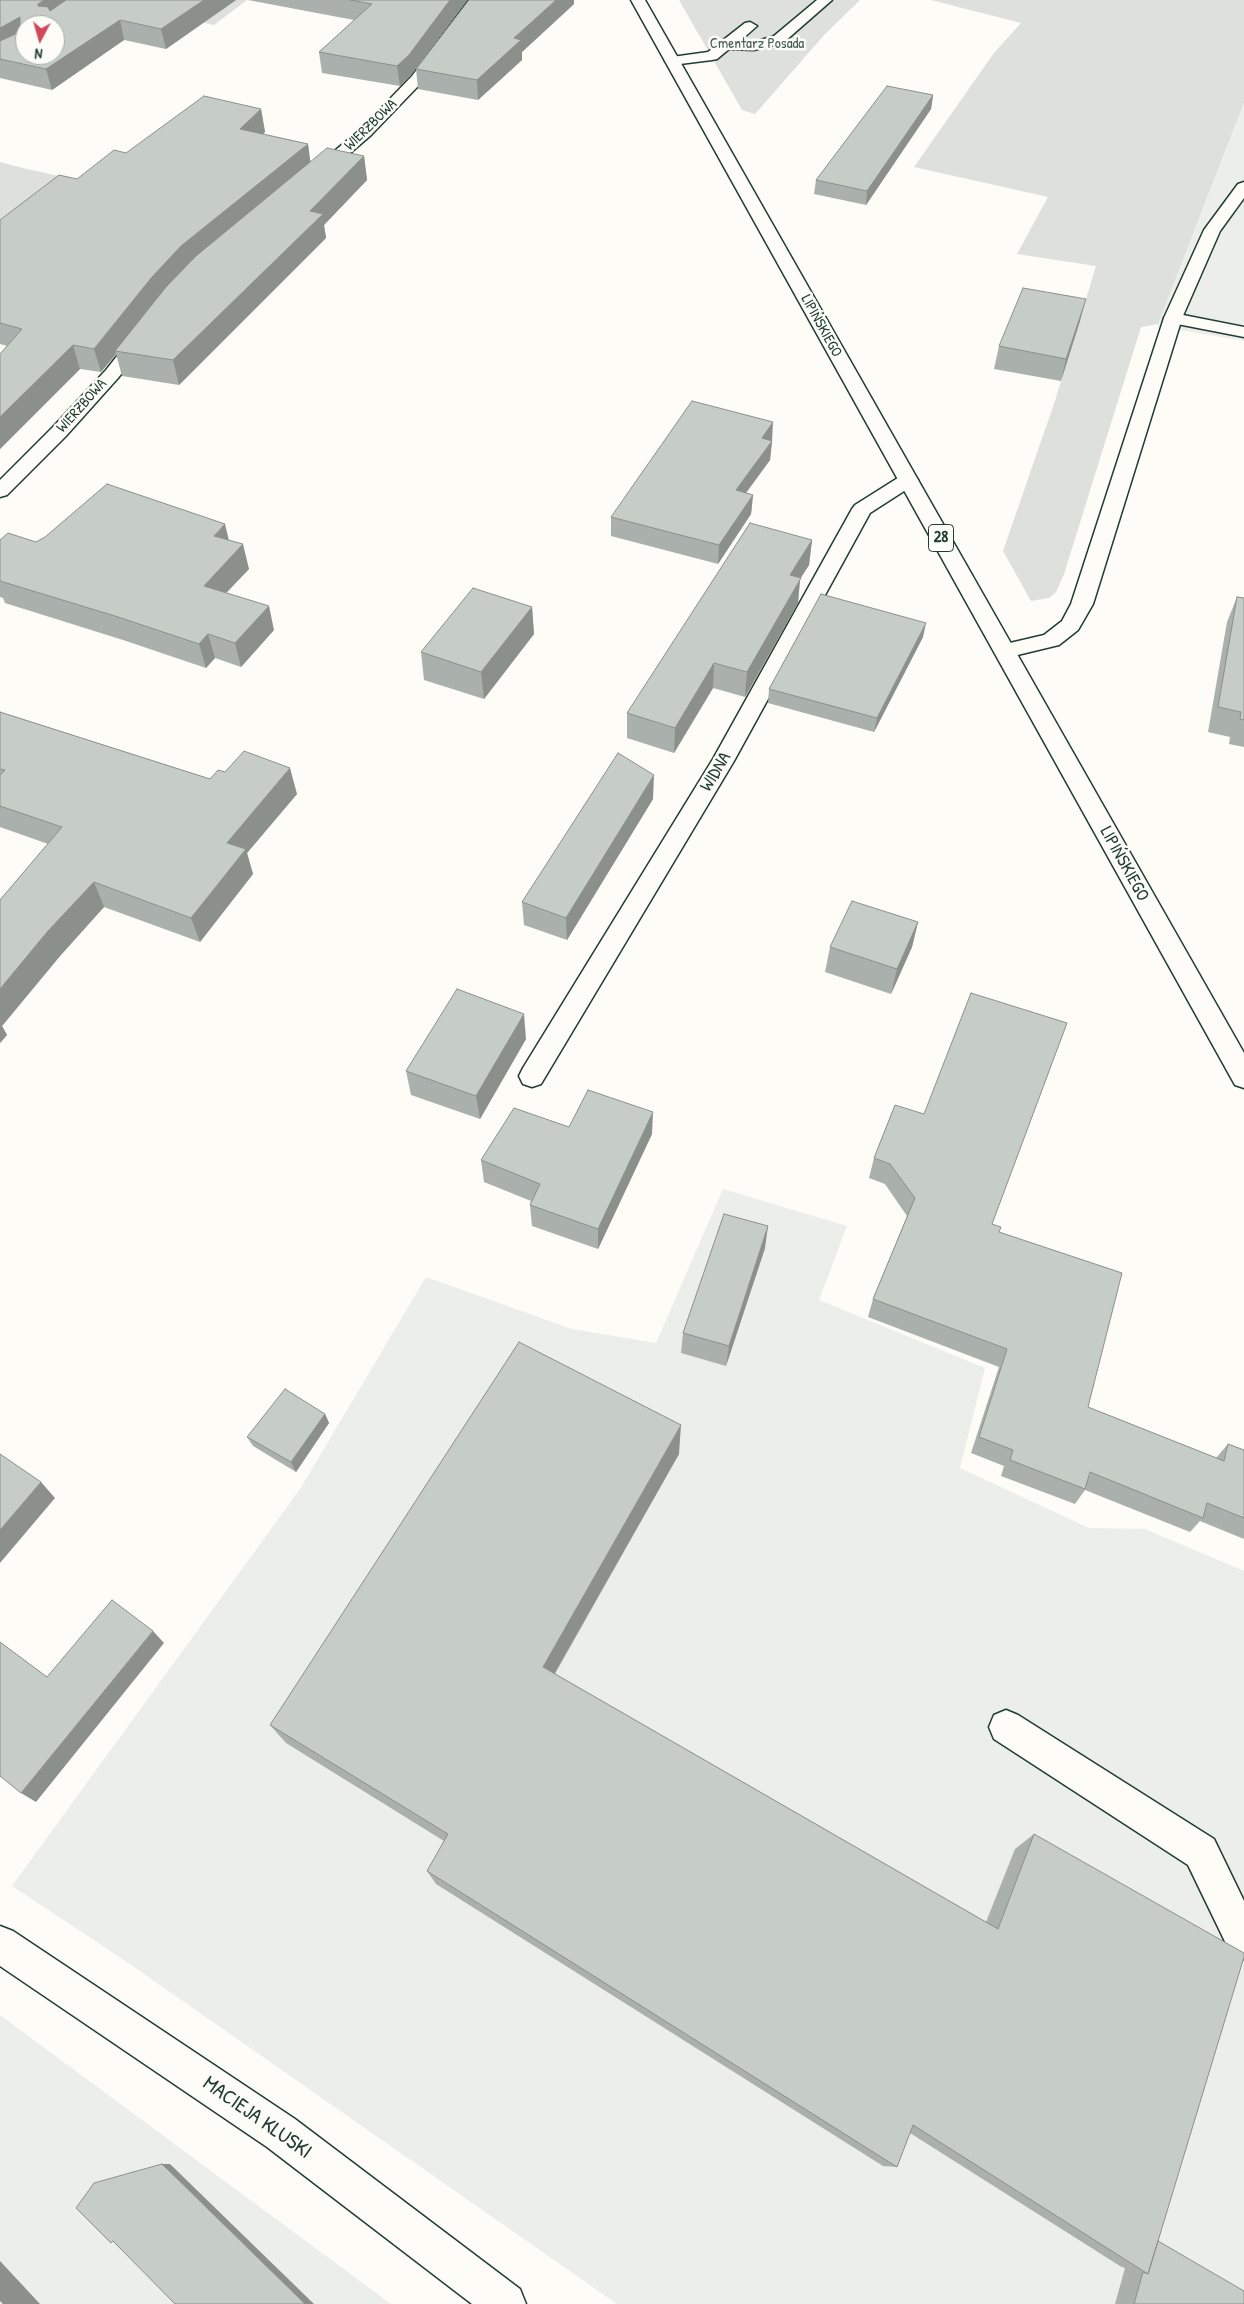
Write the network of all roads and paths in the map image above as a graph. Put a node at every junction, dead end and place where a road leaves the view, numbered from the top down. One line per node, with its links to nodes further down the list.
1 (476, 0): 8 (street, WIERZBOWA)
2 (638, 0): 6 (street, LIPIŃSKIEGO / 28)
3 (825, 0): 5 (street)
4 (750, 26): 5 (street)
5 (728, 45): 6 (street)
6 (672, 61): 12 (street, LIPIŃSKIEGO / 28)
7 (1244, 187): 9 (street)
8 (298, 190)
9 (1173, 318): 11 (street); 14 (street)
10 (153, 322): 13 (street, WIERZBOWA)
11 (1244, 332)
12 (908, 480): 14 (street, LIPIŃSKIEGO / 28); 15 (street, WIDNA)
13 (0, 491)
14 (1005, 651): 16 (street, LIPIŃSKIEGO / 28)
15 (532, 1076)
16 (1244, 1076)
17 (1006, 1727): 18 (street)
18 (1244, 1941)
19 (0, 1944): 20 (street, MACIEJA KLUSKI)
20 (505, 2304)

